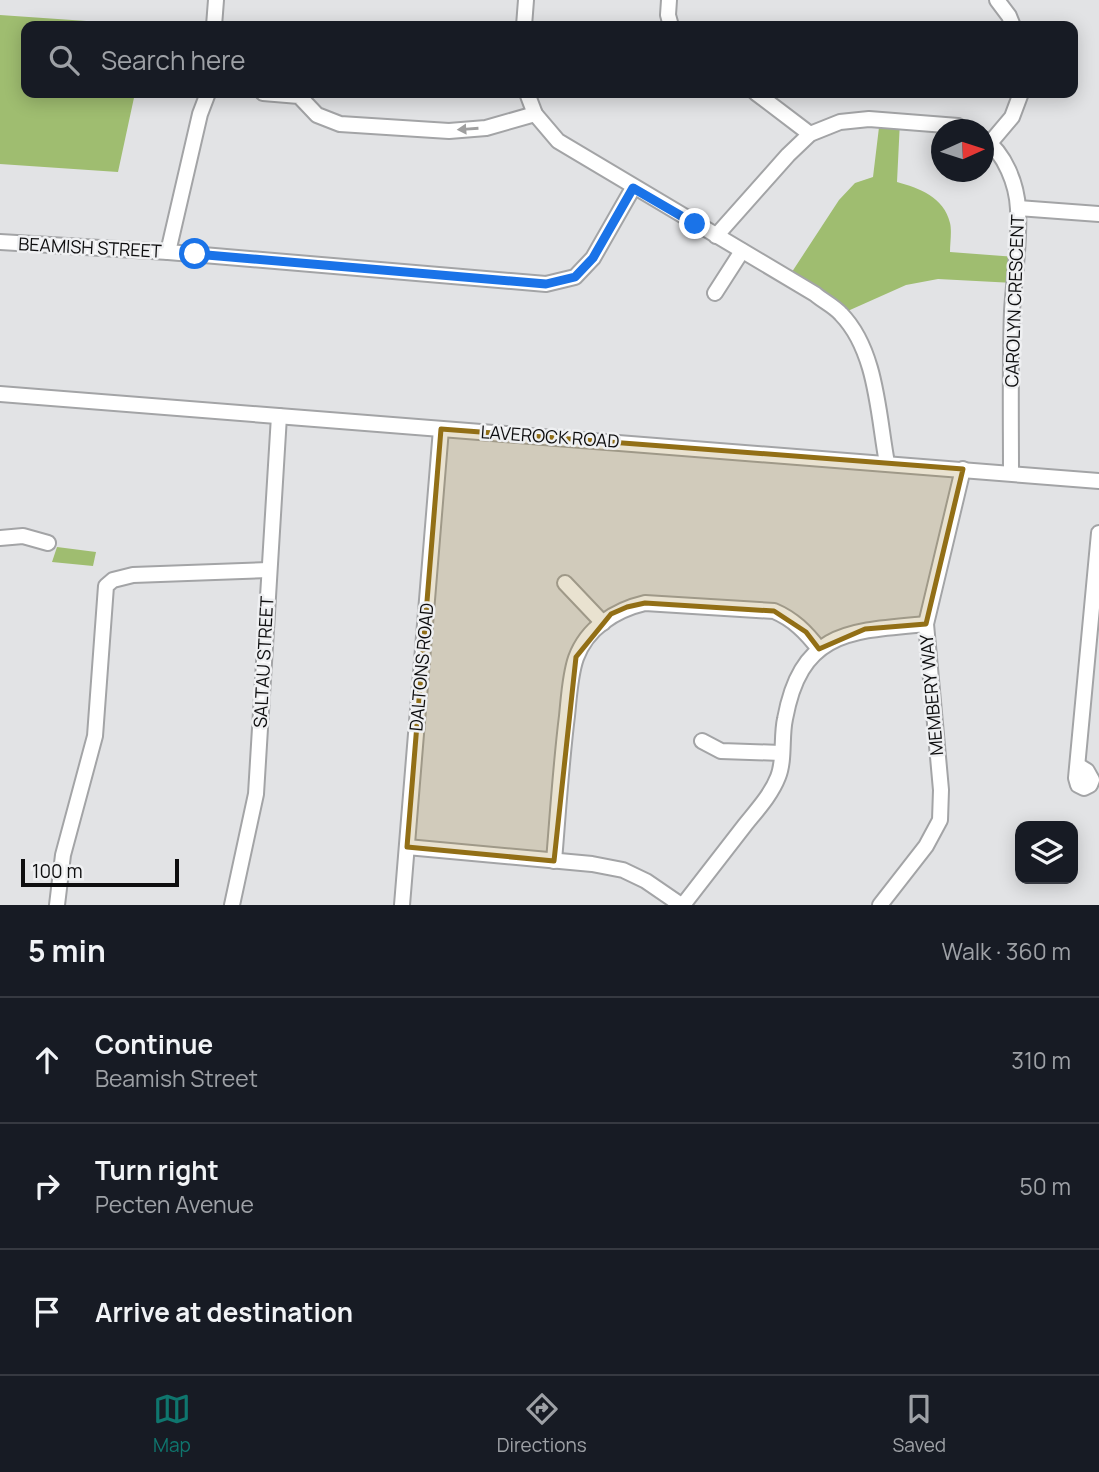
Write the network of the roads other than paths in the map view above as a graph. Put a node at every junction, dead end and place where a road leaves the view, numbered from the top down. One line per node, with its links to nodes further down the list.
1 (216, 0): 5 (street)
2 (526, 0): 6 (street)
3 (670, 0): 7 (street)
4 (997, 0): 8 (street)
5 (214, 21)
6 (524, 21)
7 (670, 21)
8 (1010, 21)
9 (206, 98): 25 (street)
10 (304, 98): 14 (street, one-way to 10)
11 (529, 98): 14 (street)
12 (763, 98): 16 (street)
13 (1019, 98): 17 (street)
14 (535, 114): 19 (street)
15 (931, 124): 16 (street)
16 (810, 134): 22 (street)
17 (994, 134)
18 (994, 150): 20 (street, CAROLYN CRESCENT)
19 (633, 188): 22 (street); 25 (street, BEAMISH STREET)
20 (1018, 208): 21 (street); 32 (street, CAROLYN CRESCENT)
21 (1099, 214)
22 (716, 236): 24 (street)
23 (0, 242): 25 (street, BEAMISH STREET)
24 (742, 251): 26 (street); 30 (street)
25 (168, 252)
26 (715, 293)
27 (0, 394): 28 (street, LAVEROCK ROAD)
28 (279, 416): 29 (street, LAVEROCK ROAD); 37 (street, SALTAU STREET)
29 (441, 429): 30 (street, LAVEROCK ROAD); 45 (street, DALTONS ROAD)
30 (887, 463): 31 (street, LAVEROCK ROAD)
31 (963, 469): 32 (street, LAVEROCK ROAD); 40 (street, MEMBERY WAY)
32 (1011, 473): 33 (street, LAVEROCK ROAD)
33 (1099, 481)
34 (1099, 533): 44 (street)
35 (0, 537): 36 (street)
36 (48, 543)
37 (269, 570): 47 (street); 48 (street, SALTAU STREET)
38 (565, 583): 39 (street)
39 (603, 623): 41 (street); 46 (street)
40 (926, 624): 41 (street); 51 (street, MEMBERY WAY)
41 (818, 649): 43 (street)
42 (702, 741): 43 (street)
43 (781, 753): 50 (street)
44 (1079, 765)
45 (407, 847): 46 (street); 49 (street, DALTONS ROAD)
46 (554, 861): 50 (street)
47 (57, 905)
48 (232, 905)
49 (402, 905)
50 (682, 905)
51 (880, 905)

